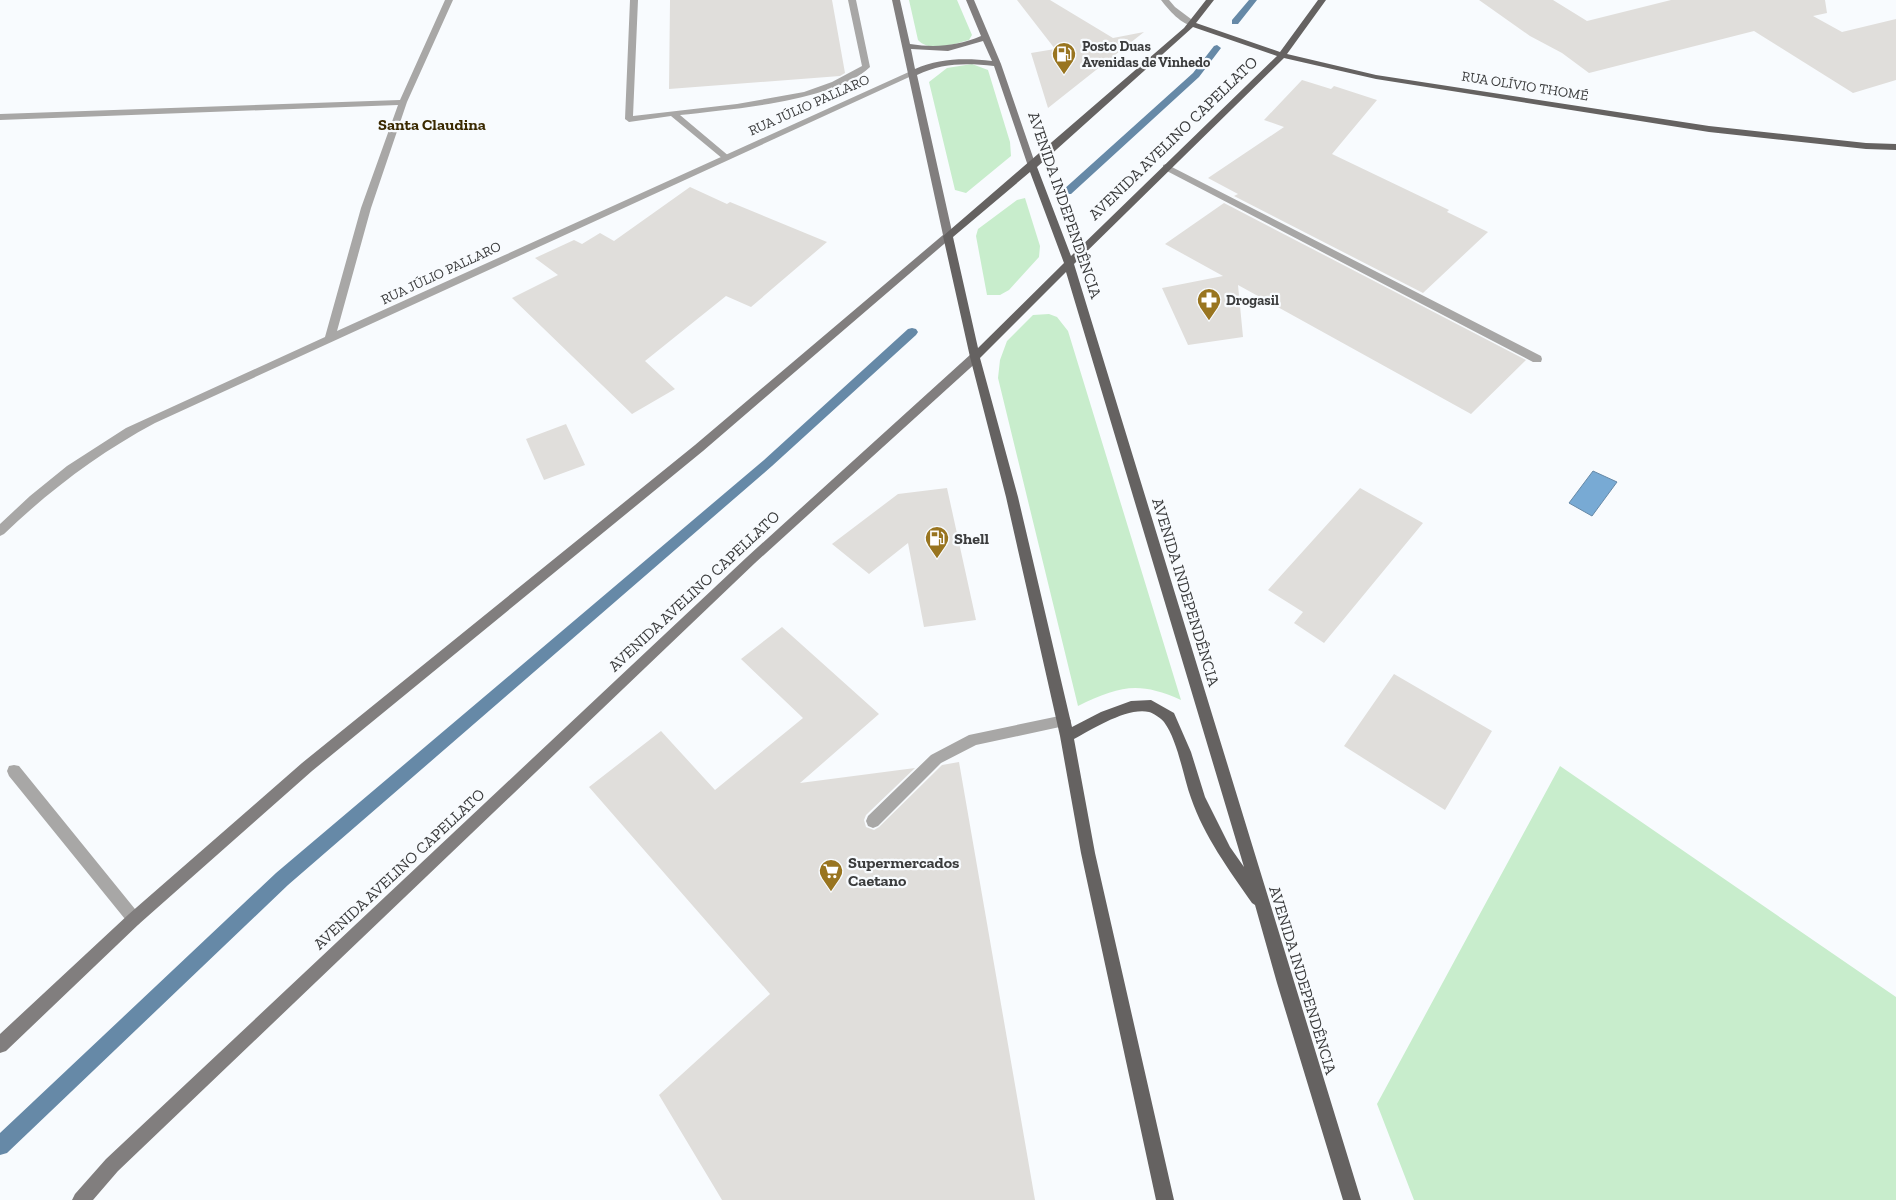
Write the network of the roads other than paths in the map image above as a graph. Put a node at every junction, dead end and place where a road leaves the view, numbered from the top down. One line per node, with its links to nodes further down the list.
1 (449, 0): 15 (street)
2 (634, 0): 16 (street)
3 (852, 0): 16 (street)
4 (896, 0): 11 (street)
5 (970, 0): 10 (street, AVENIDA INDEPENDÊNCIA)
6 (1165, 0): 9 (street, RUA OLÍVIO THOMÉ)
7 (1210, 0): 9 (main road)
8 (1322, 0): 12 (main road, AVENIDA AVELINO CAPELLATO)
9 (1192, 24): 12 (main road, RUA OLÍVIO THOMÉ); 20 (main road)
10 (986, 37): 11 (street); 13 (street, AVENIDA INDEPENDÊNCIA)
11 (907, 46): 14 (street)
12 (1282, 55): 18 (main road, RUA OLÍVIO THOMÉ); 21 (main road, AVENIDA AVELINO CAPELLATO)
13 (997, 64): 14 (street); 20 (street, AVENIDA INDEPENDÊNCIA)
14 (914, 73): 19 (street, RUA JÚLIO PALLARO); 22 (street)
15 (403, 102): 17 (street); 24 (street)
16 (674, 115): 19 (street)
17 (0, 117)
18 (1896, 147)
19 (726, 157): 24 (street, RUA JÚLIO PALLARO)
20 (1032, 166): 22 (main road); 23 (main road, AVENIDA INDEPENDÊNCIA)
21 (1166, 167): 23 (main road, AVENIDA AVELINO CAPELLATO); 26 (street)
22 (948, 236): 25 (main road); 33 (street)
23 (1069, 265): 25 (main road, AVENIDA AVELINO CAPELLATO); 32 (main road, AVENIDA INDEPENDÊNCIA)
24 (330, 338): 27 (street, RUA JÚLIO PALLARO)
25 (975, 357): 28 (main road); 35 (street, AVENIDA AVELINO CAPELLATO)
26 (1536, 359)
27 (0, 531)
28 (1064, 722): 29 (main road); 31 (street)
29 (1067, 736): 32 (main road); 36 (main road)
30 (14, 771): 33 (street)
31 (873, 821)
32 (1264, 908): 37 (main road, AVENIDA INDEPENDÊNCIA)
33 (134, 919): 34 (street)
34 (0, 1045)
35 (81, 1200)
36 (1165, 1200)
37 (1352, 1200)

